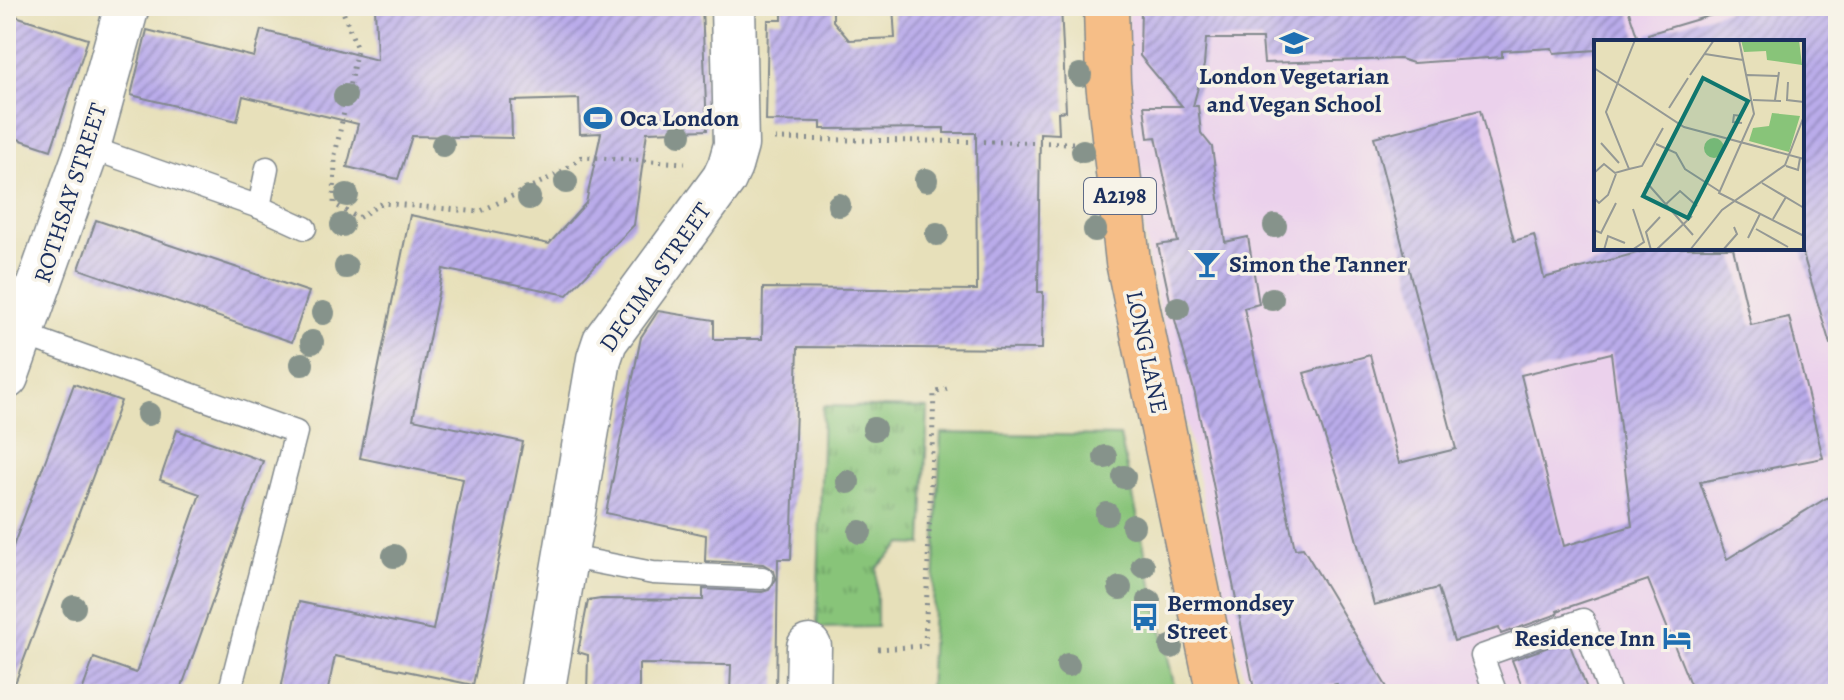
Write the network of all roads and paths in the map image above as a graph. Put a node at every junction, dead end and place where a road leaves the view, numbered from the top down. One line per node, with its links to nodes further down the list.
1 (127, 6): 6 (street, ROTHSAY STREET)
2 (341, 6): 7 (path)
3 (733, 6): 7 (street)
4 (1106, 6): 5 (main road, LONG LANE / A2198)
5 (1114, 145): 7 (path); 21 (main road, LONG LANE / A2198)
6 (88, 147): 9 (lane); 11 (street, ROTHSAY STREET)
7 (733, 152): 14 (street, DECIMA STREET)
8 (267, 168): 9 (lane)
9 (259, 207): 10 (lane)
10 (305, 228)
11 (22, 334): 12 (street, ROTHSAY STREET); 18 (lane)
12 (6, 377)
13 (947, 389): 17 (path)
14 (565, 556): 15 (lane); 19 (street, DECIMA STREET)
15 (762, 578)
16 (809, 647): 20 (street)
17 (878, 649)
18 (229, 694)
19 (542, 694)
20 (808, 694)
21 (1219, 694)
22 (1496, 694): 23 (lane)
23 (1610, 694)

